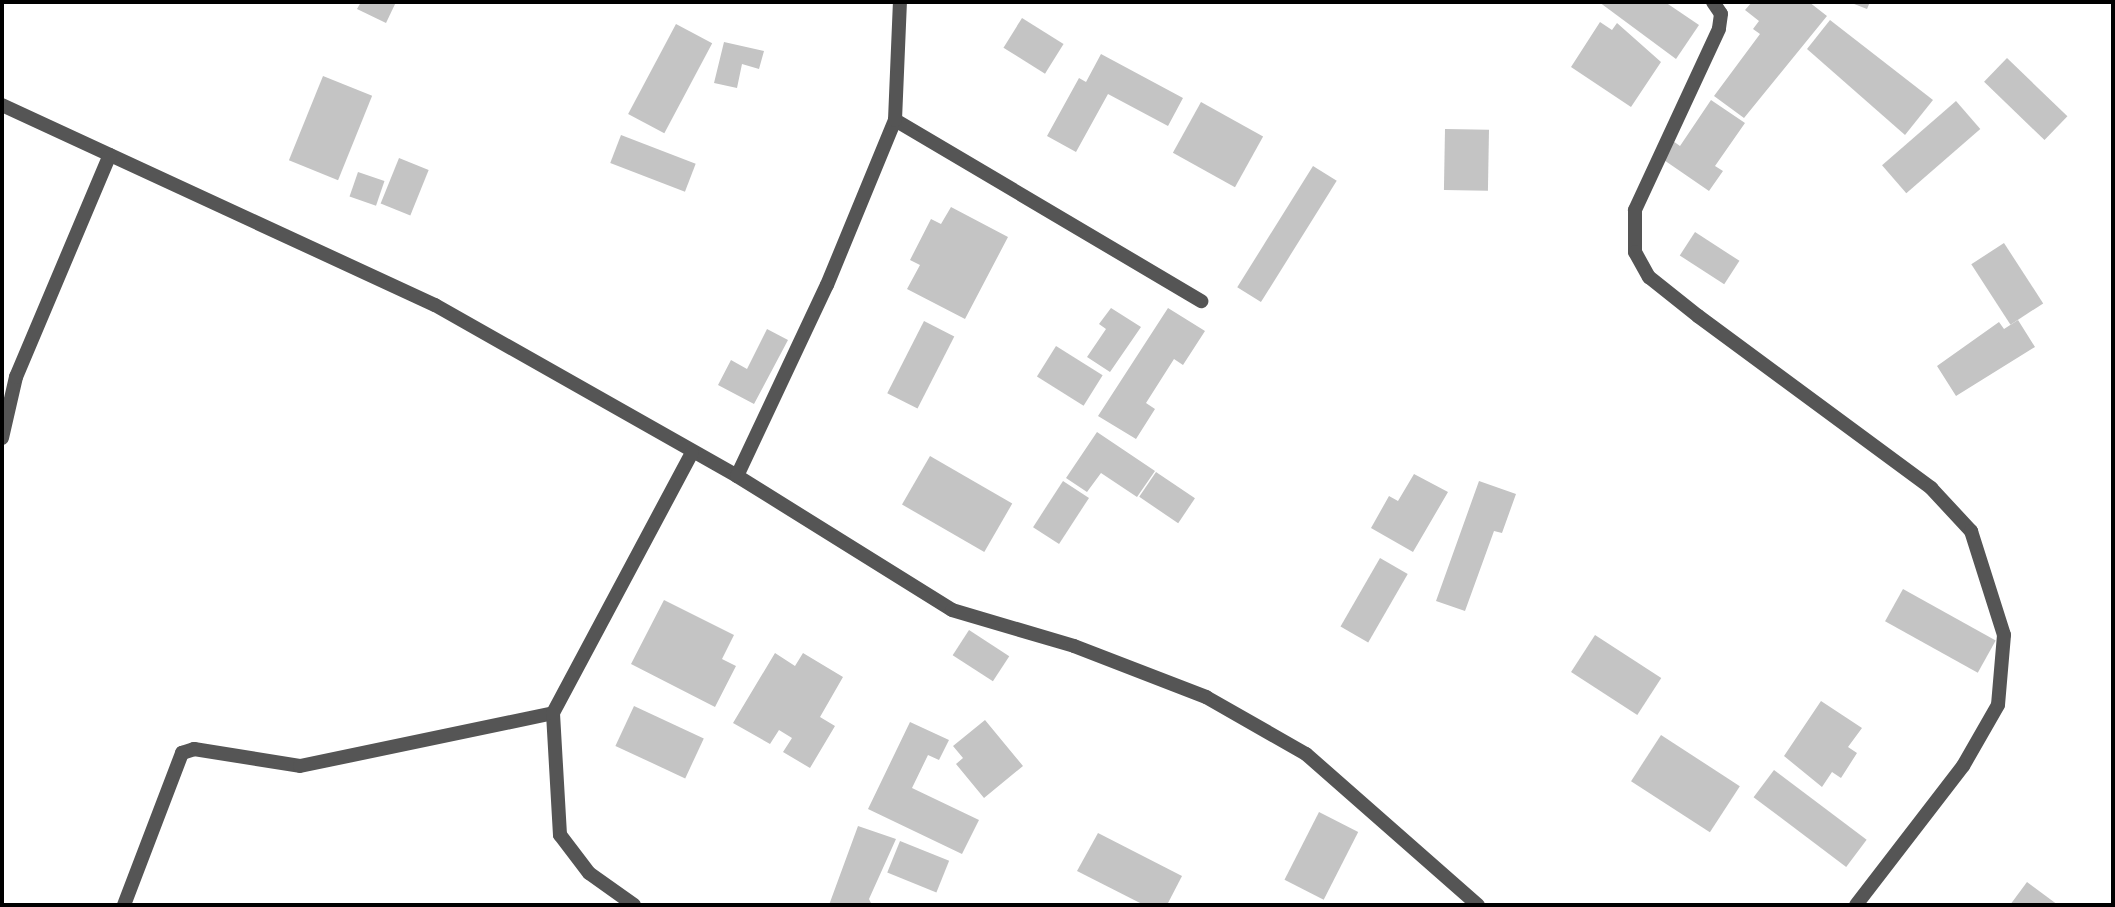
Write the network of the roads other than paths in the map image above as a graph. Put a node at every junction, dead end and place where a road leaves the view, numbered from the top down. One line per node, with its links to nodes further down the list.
1 (900, 2): 4 (street)
2 (1713, 2): 14 (street)
3 (2, 105): 5 (street)
4 (895, 120): 6 (street); 9 (street)
5 (110, 155): 7 (street); 8 (street)
6 (1201, 301)
7 (2, 438)
8 (692, 453): 9 (street); 10 (street)
9 (737, 476): 13 (street)
10 (553, 713): 11 (street); 12 (street)
11 (124, 905)
12 (634, 905)
13 (1478, 905)
14 (1856, 905)

